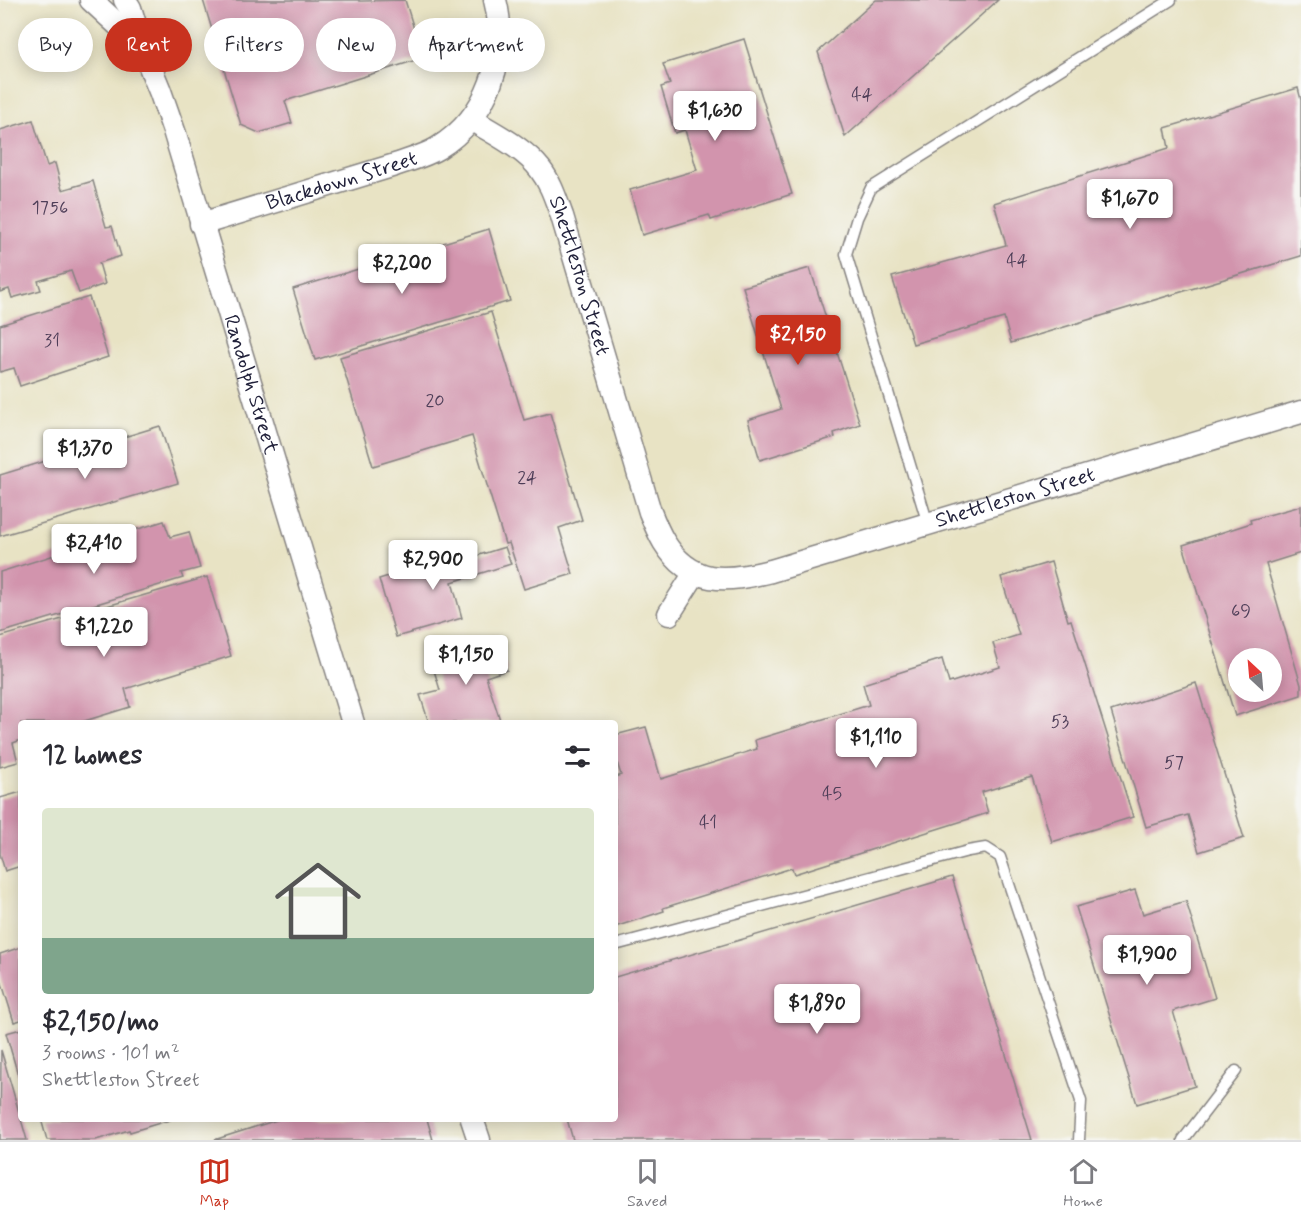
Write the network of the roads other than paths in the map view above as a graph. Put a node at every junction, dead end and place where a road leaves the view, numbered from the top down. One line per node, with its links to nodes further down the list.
1 (91, 0): 5 (street, Randolph Street)
2 (125, 0): 6 (street, Randolph Street)
3 (495, 0): 8 (street)
4 (1171, 0): 11 (lane)
5 (109, 18)
6 (133, 18)
7 (152, 72): 9 (street, Randolph Street)
8 (471, 119): 9 (street, Blackdown Street); 12 (street, Shettleston Street)
9 (201, 224): 14 (street, Randolph Street)
10 (1301, 412): 11 (street, Shettleston Street)
11 (928, 524): 12 (street, Shettleston Street)
12 (694, 573): 13 (street)
13 (669, 614)
14 (352, 720)
15 (618, 944): 19 (lane)
16 (1236, 1071): 20 (lane)
17 (473, 1122): 18 (street)
18 (478, 1140)
19 (1079, 1140)
20 (1183, 1140)

